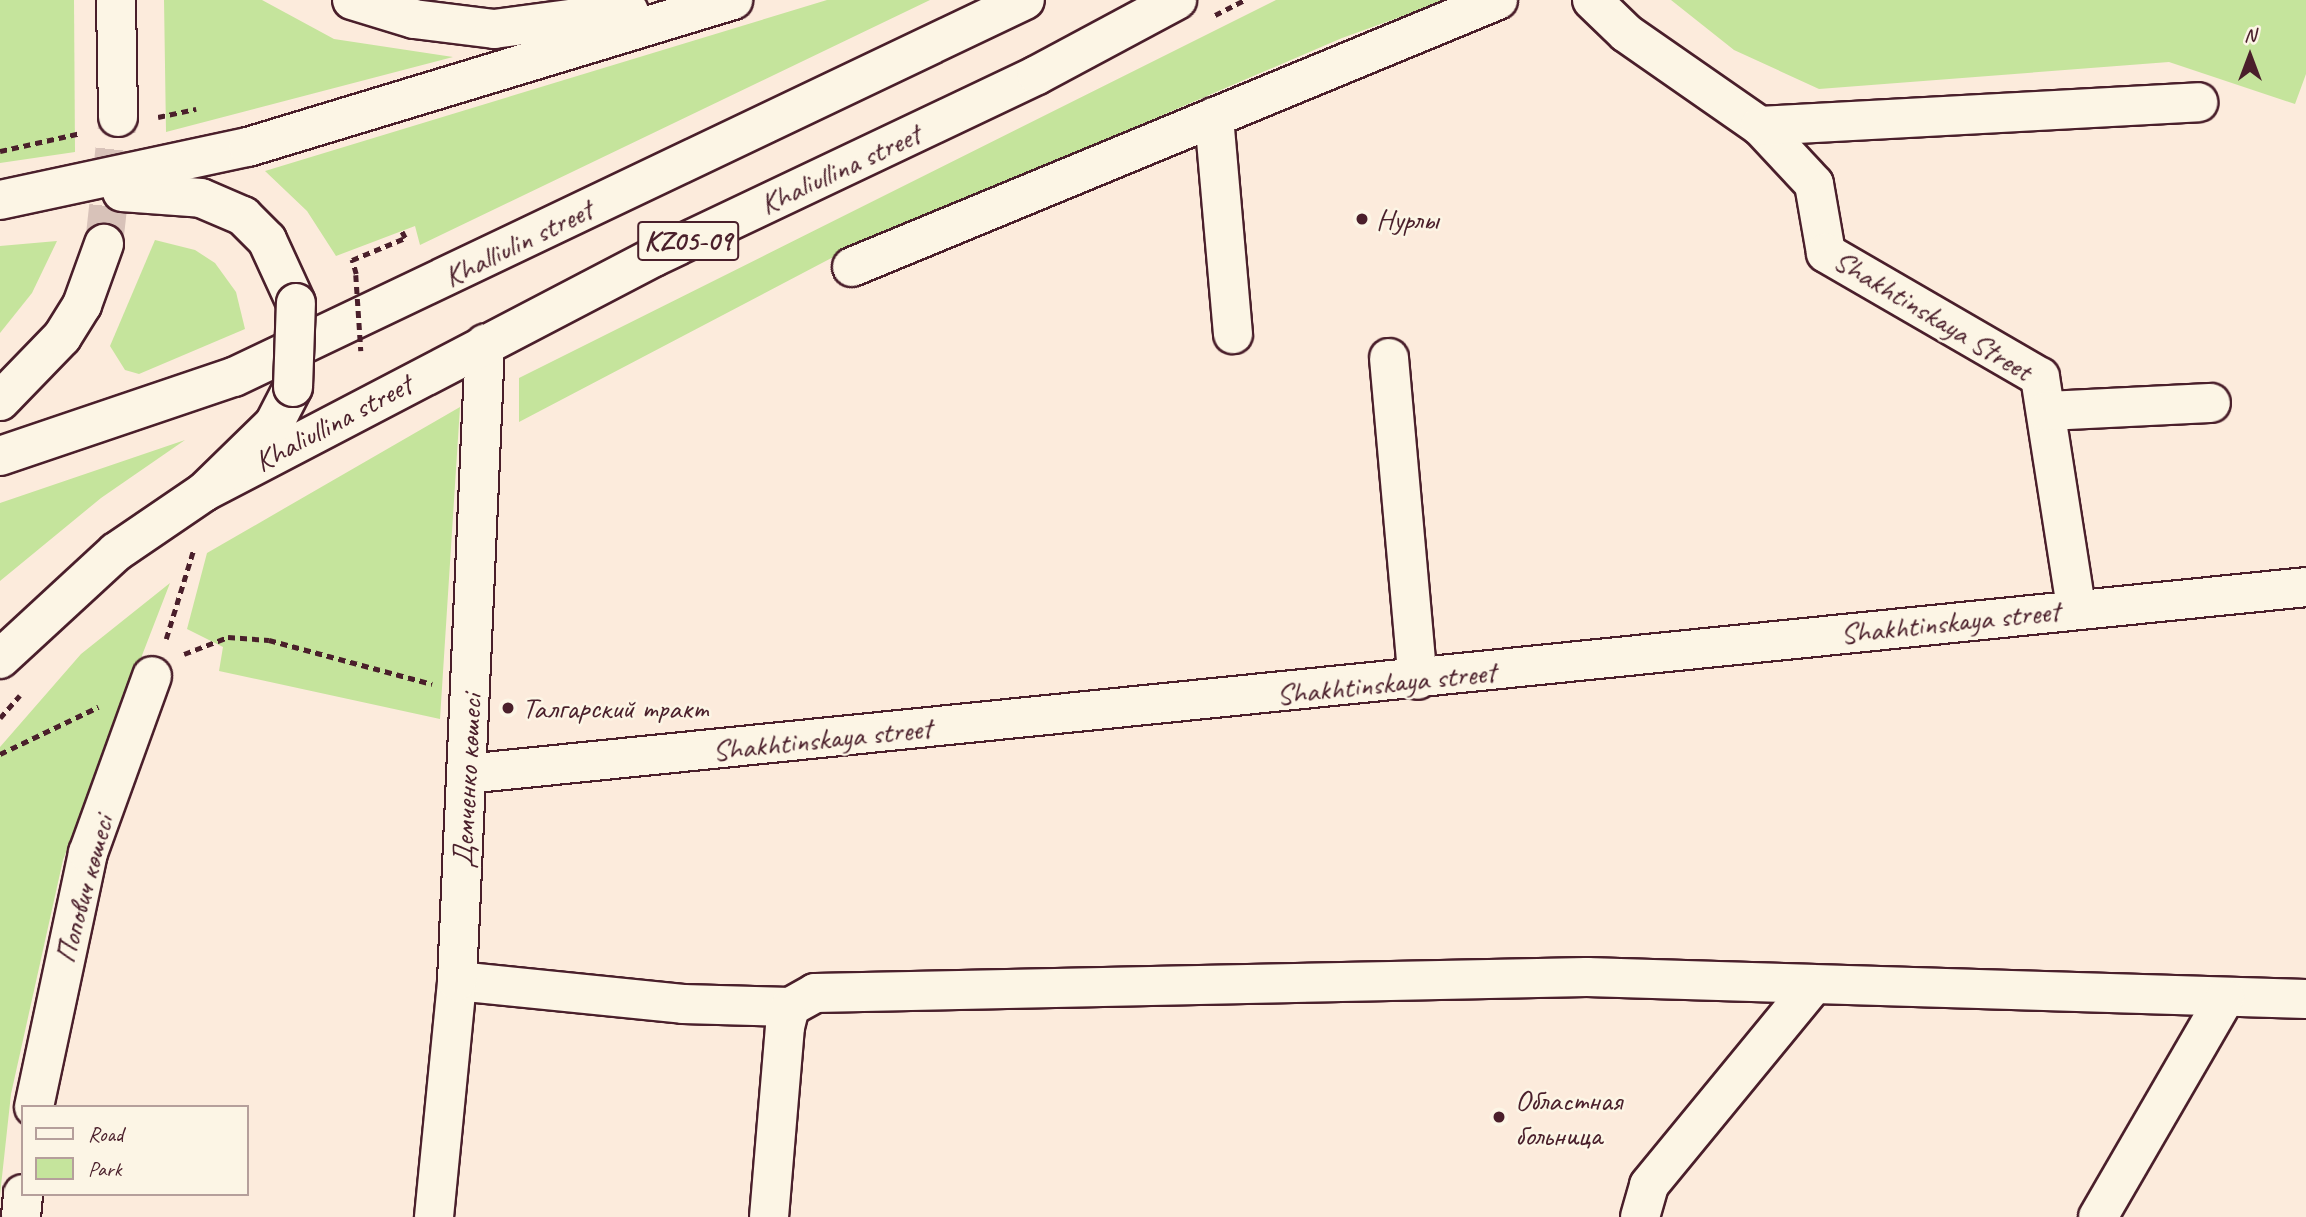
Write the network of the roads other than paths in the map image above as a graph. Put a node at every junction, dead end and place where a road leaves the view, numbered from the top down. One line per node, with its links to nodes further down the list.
1 (116, 0): 10 (main road)
2 (352, 0): 3 (main road)
3 (683, 0)
4 (733, 0): 13 (main road)
5 (1025, 0): 23 (main road, Khalliulin street)
6 (1177, 0): 18 (main road, Khaliullina street / KZ05-09)
7 (1498, 0): 11 (main road)
8 (1592, 0): 12 (main road, Shakhtinskaya Street)
9 (2198, 102): 12 (main road)
10 (118, 117)
11 (1213, 117): 16 (main road); 17 (main road)
12 (1760, 126): 22 (main road, Shakhtinskaya Street)
13 (53, 192): 14 (main road); 24 (main road, bridge)
14 (0, 200)
15 (104, 244): 20 (main road)
16 (852, 267)
17 (1233, 334)
18 (485, 344): 24 (main road, Khaliullina street / KZ05-09); 30 (main road, Демченко көшесі)
19 (1389, 358): 29 (main road)
20 (0, 401)
21 (2211, 403): 22 (main road)
22 (2046, 411): 26 (main road, Shakhtinskaya Street)
23 (0, 456)
24 (204, 492): 27 (main road)
25 (2306, 587): 26 (main road, Shakhtinskaya street)
26 (2076, 608): 29 (main road, Shakhtinskaya street)
27 (0, 659)
28 (152, 676): 36 (main road, Попович көшесі)
29 (1418, 680): 30 (main road, Shakhtinskaya street)
30 (466, 774): 31 (main road, Демченко көшесі)
31 (457, 981): 35 (main road); 39 (main road, Демченко көшесі)
32 (1811, 988): 33 (main road); 35 (main road); 41 (main road)
33 (2225, 998): 34 (main road); 42 (main road)
34 (2306, 999)
35 (790, 1007): 40 (main road)
36 (34, 1105)
37 (23, 1196): 38 (main road)
38 (21, 1217)
39 (434, 1217)
40 (769, 1217)
41 (1640, 1217)
42 (2098, 1217)

